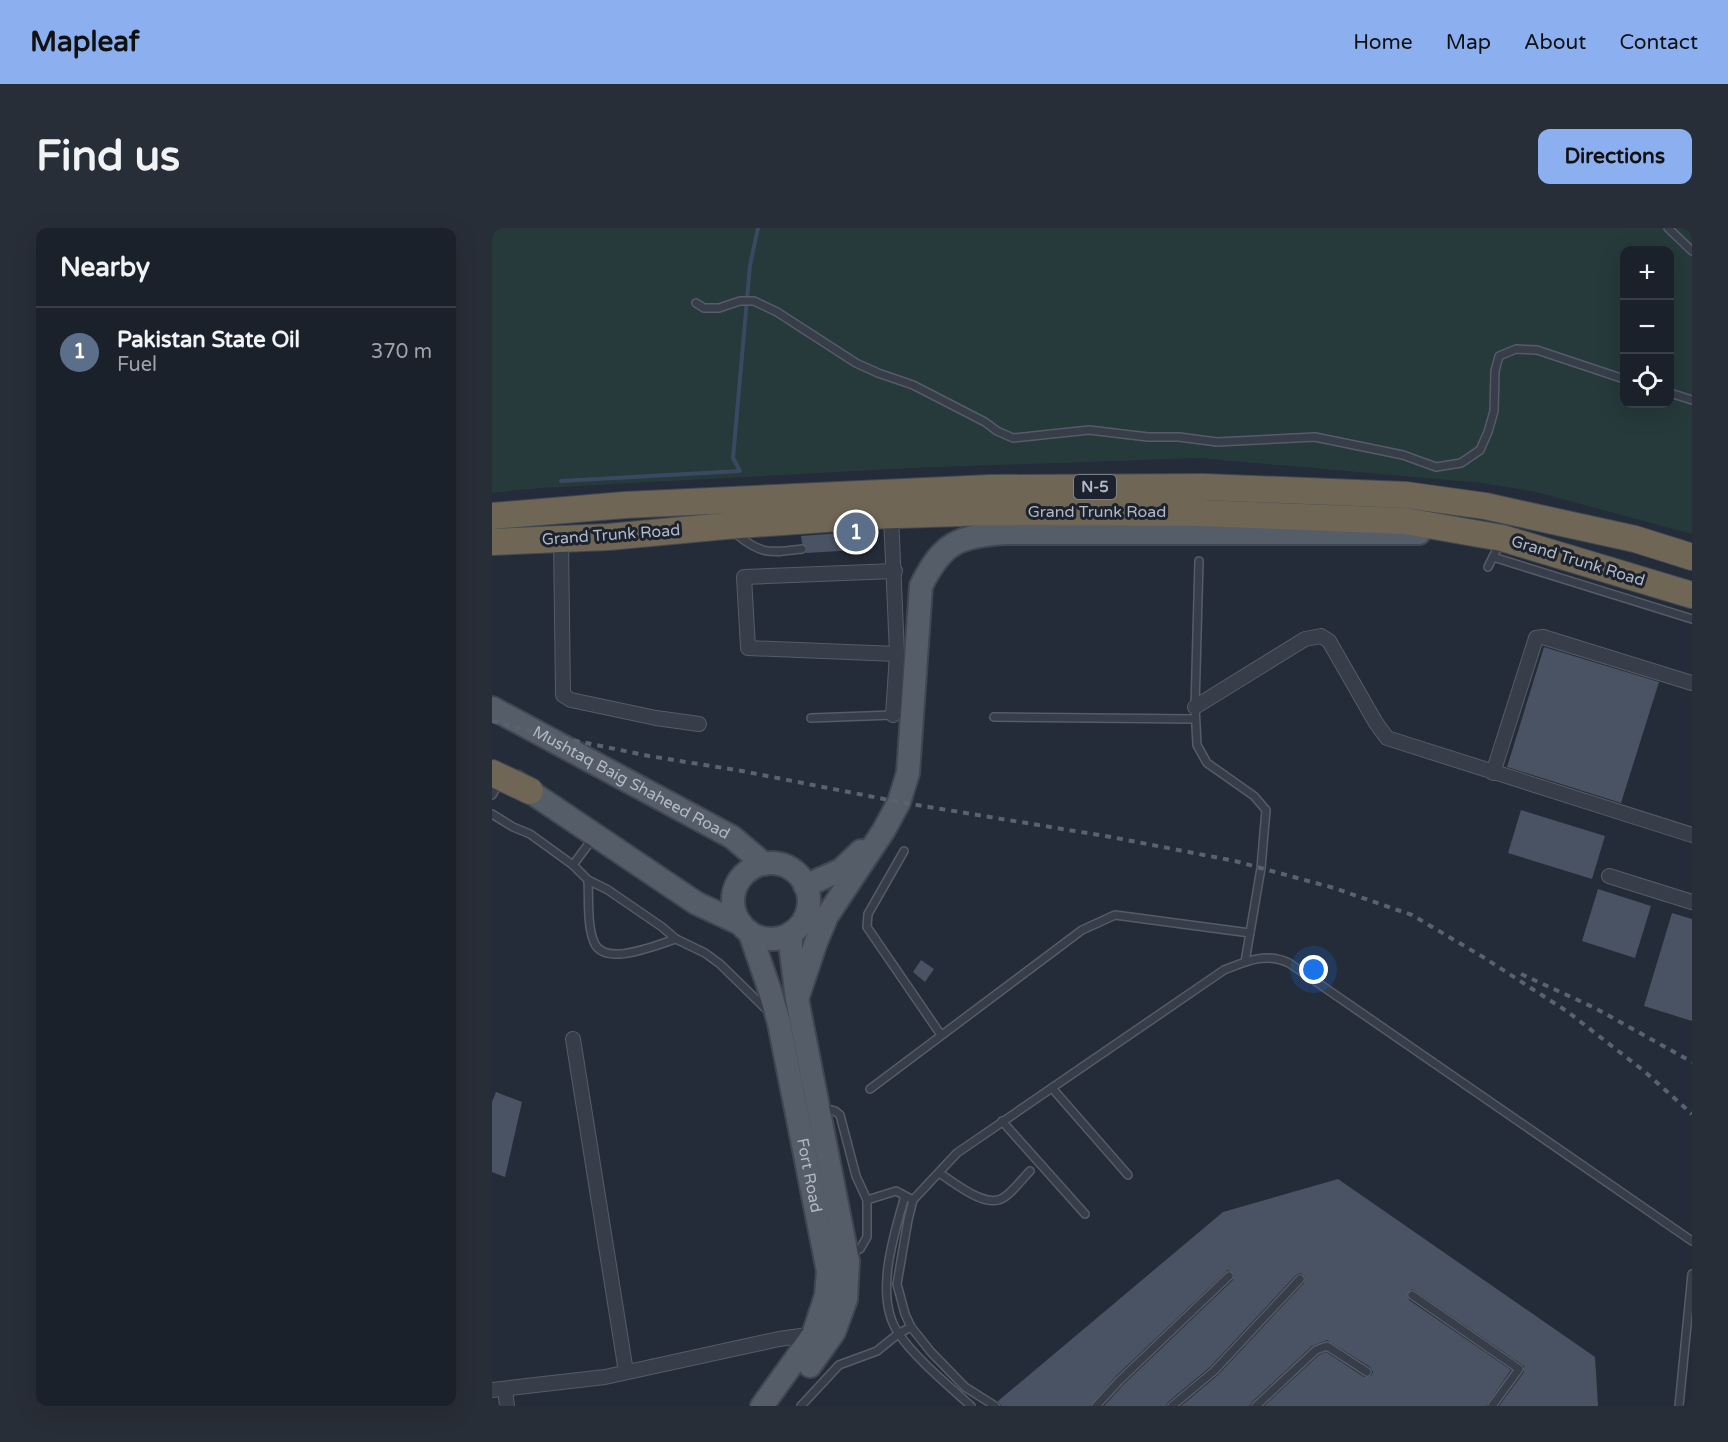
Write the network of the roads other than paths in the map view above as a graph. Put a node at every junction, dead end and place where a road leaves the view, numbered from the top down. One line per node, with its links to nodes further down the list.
1 (1668, 228): 2 (lane)
2 (1692, 251)
3 (696, 303): 4 (lane)
4 (1620, 378)
5 (1674, 394): 6 (lane)
6 (1692, 400)
7 (492, 500): 8 (highway)
8 (637, 505): 10 (highway, Grand Trunk Road / N-5); 12 (highway); 19 (highway, Grand Trunk Road / N-5)
9 (879, 515): 11 (highway, Grand Trunk Road / N-5); 13 (highway, Grand Trunk Road / N-5); 16 (lane); 22 (street)
10 (492, 516)
11 (726, 526): 12 (highway, Grand Trunk Road / N-5); 18 (lane)
12 (652, 532): 14 (highway, Grand Trunk Road / N-5)
13 (1477, 532): 17 (highway, Grand Trunk Road / N-5); 37 (main road)
14 (561, 540): 15 (highway, Grand Trunk Road / N-5); 32 (street)
15 (492, 542)
16 (858, 544)
17 (1498, 548): 21 (lane); 23 (highway, Grand Trunk Road / N-5); 24 (lane)
18 (801, 549)
19 (1692, 557)
20 (1199, 561): 28 (lane)
21 (1488, 567)
22 (895, 571): 25 (street); 25 (street)
23 (1692, 596)
24 (1692, 620)
25 (897, 654): 29 (street)
26 (1692, 683): 33 (street)
27 (492, 708): 41 (main road, Mushtaq Baig Shaheed Road)
28 (1195, 713): 30 (lane); 33 (street); 50 (lane)
29 (893, 715): 31 (lane)
30 (994, 717)
31 (812, 718)
32 (699, 724)
33 (1493, 773): 39 (street)
34 (494, 778): 35 (highway)
35 (530, 791): 38 (main road)
36 (492, 814): 42 (lane)
37 (884, 830): 45 (main road); 54 (main road)
38 (595, 835): 42 (lane); 47 (main road)
39 (1692, 835)
40 (904, 851): 56 (lane)
41 (764, 864): 45 (main road); 48 (main road)
42 (573, 865): 44 (lane)
43 (1608, 876): 46 (street)
44 (588, 880): 51 (lane); 51 (lane)
45 (805, 886): 49 (main road)
46 (1692, 902)
47 (696, 903): 48 (main road); 53 (main road)
48 (745, 929): 49 (main road); 53 (main road, Fort Road)
49 (791, 933): 54 (main road, Fort Road)
50 (1250, 933): 52 (lane); 56 (lane)
51 (676, 939): 55 (lane)
52 (1245, 962): 58 (lane); 69 (lane)
53 (770, 991): 55 (main road, Fort Road)
54 (797, 999): 60 (main road, Fort Road)
55 (779, 1023): 76 (main road, Fort Road)
56 (941, 1035): 59 (lane)
57 (573, 1039): 78 (street)
58 (1052, 1088): 61 (lane); 64 (lane)
59 (870, 1089)
60 (818, 1107): 66 (lane); 70 (main road, Fort Road)
61 (1002, 1121): 63 (lane); 68 (lane)
62 (1030, 1171): 63 (lane)
63 (939, 1173): 67 (lane)
64 (1128, 1175)
65 (905, 1196): 66 (lane); 67 (lane); 77 (lane)
66 (867, 1200): 70 (lane)
67 (913, 1200): 75 (lane)
68 (1085, 1214)
69 (1692, 1241)
70 (847, 1256): 76 (main road, Fort Road)
71 (1692, 1274): 91 (lane)
72 (1229, 1276): 87 (lane)
73 (1300, 1279): 88 (lane)
74 (1412, 1295): 90 (lane)
75 (911, 1327): 77 (lane); 86 (lane)
76 (824, 1333): 78 (street); 82 (main road, Fort Road); 83 (main road, Fort Road)
77 (898, 1334): 84 (lane); 85 (lane)
78 (626, 1372): 80 (street)
79 (1367, 1372): 89 (lane)
80 (498, 1389): 81 (street)
81 (507, 1406)
82 (762, 1406)
83 (780, 1406)
84 (801, 1406)
85 (970, 1406)
86 (995, 1406)
87 (1096, 1406)
88 (1172, 1406)
89 (1256, 1406)
90 (1492, 1406)
91 (1679, 1406)

